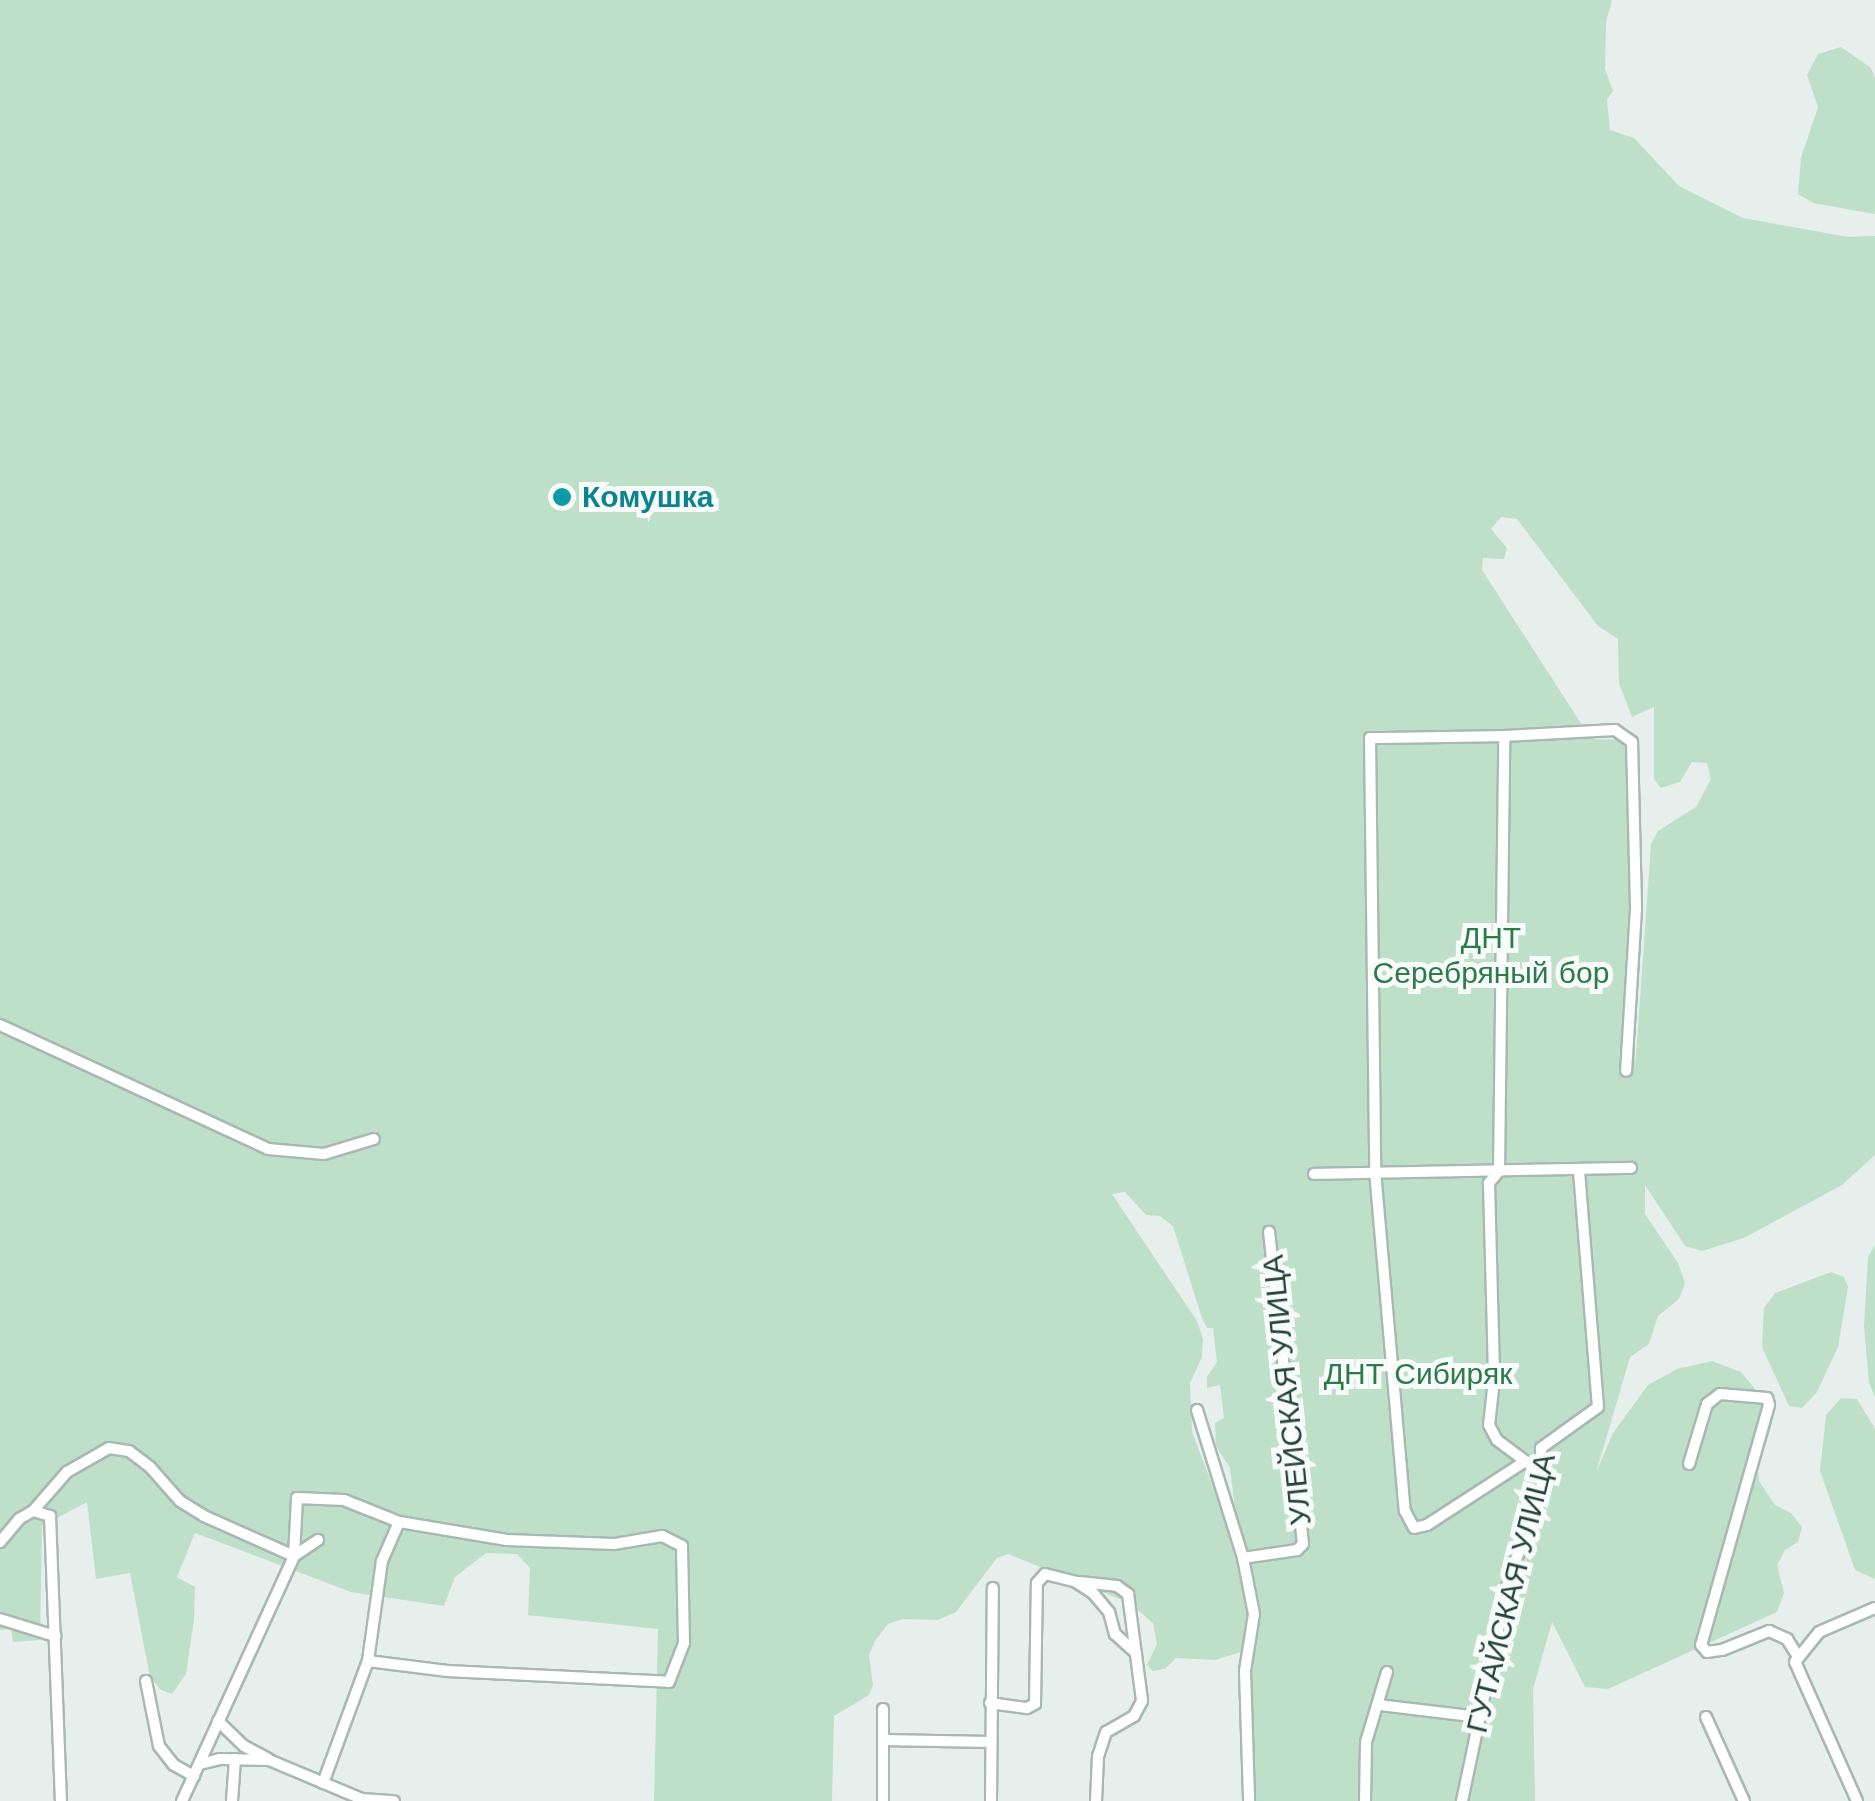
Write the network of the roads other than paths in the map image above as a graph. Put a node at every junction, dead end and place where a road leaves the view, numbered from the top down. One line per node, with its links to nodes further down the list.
1 (1504, 736): 3 (street); 7 (street); 8 (street)
2 (0, 1025): 4 (street)
3 (1626, 1071)
4 (374, 1139)
5 (1631, 1168): 6 (street)
6 (1579, 1170): 8 (street); 14 (street, ГУТАЙСКАЯ УЛИЦА)
7 (1376, 1171): 8 (street); 9 (street); 12 (street)
8 (1499, 1172): 12 (street)
9 (1314, 1174)
10 (1270, 1232): 20 (street, УЛЕЙСКАЯ УЛИЦА)
11 (1197, 1410): 20 (street)
12 (1524, 1462): 14 (street)
13 (1689, 1464): 27 (street)
14 (1545, 1475): 34 (street, ГУТАЙСКАЯ УЛИЦА)
15 (33, 1511): 18 (street); 19 (street); 25 (street)
16 (400, 1522): 19 (street); 28 (street); 28 (street)
17 (318, 1540): 19 (street)
18 (0, 1542)
19 (294, 1556): 36 (street)
20 (1243, 1558): 51 (street)
21 (1076, 1582): 26 (street); 26 (street); 31 (street)
22 (993, 1588): 31 (street)
23 (1875, 1608): 27 (street)
24 (0, 1619): 25 (street)
25 (54, 1636): 44 (street)
26 (1136, 1653): 50 (street)
27 (1798, 1655): 55 (street)
28 (368, 1661): 43 (street)
29 (1387, 1672): 32 (street)
30 (146, 1682): 42 (street)
31 (990, 1704): 38 (street)
32 (1379, 1705): 34 (street); 52 (street)
33 (884, 1709): 37 (street)
34 (1480, 1717): 53 (street, ГУТАЙСКАЯ УЛИЦА)
35 (1706, 1717): 54 (street)
36 (218, 1720): 40 (street); 41 (street)
37 (882, 1740): 38 (street); 48 (street)
38 (991, 1742): 49 (street)
39 (234, 1759): 40 (street); 41 (street); 46 (street)
40 (269, 1760): 43 (street)
41 (200, 1764): 42 (street)
42 (194, 1776): 45 (street)
43 (324, 1783): 47 (street)
44 (61, 1801)
45 (182, 1801)
46 (232, 1801)
47 (394, 1801)
48 (883, 1801)
49 (991, 1801)
50 (1096, 1801)
51 (1249, 1801)
52 (1365, 1801)
53 (1462, 1801)
54 (1744, 1801)
55 (1857, 1801)

